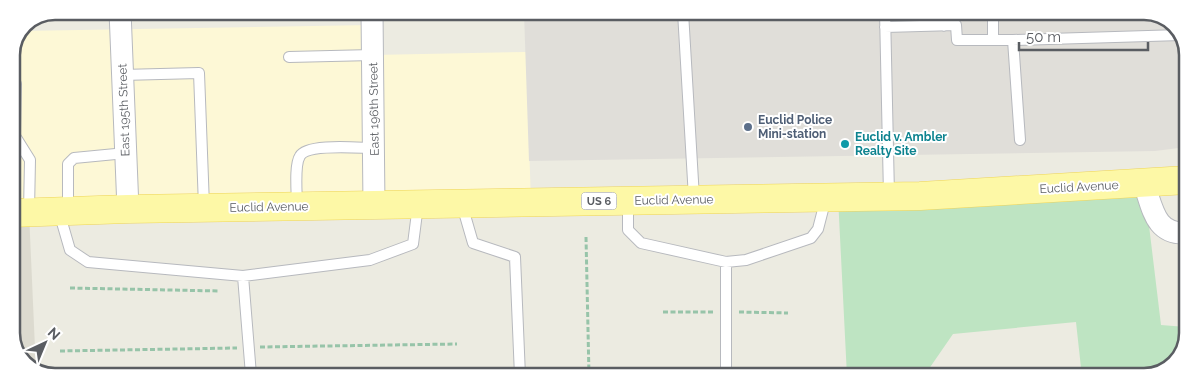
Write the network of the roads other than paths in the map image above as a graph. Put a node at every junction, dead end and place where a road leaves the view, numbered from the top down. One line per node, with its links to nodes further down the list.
1 (120, 20): 14 (street, East 195th Street)
2 (372, 20): 12 (street, East 196th Street)
3 (684, 20): 23 (lane)
4 (885, 20): 8 (lane)
5 (944, 20): 7 (lane)
6 (993, 20): 10 (lane)
7 (944, 26): 8 (lane); 10 (lane)
8 (885, 27): 21 (lane)
9 (1173, 35): 11 (lane)
10 (993, 40): 11 (lane)
11 (1014, 40): 15 (lane)
12 (373, 56): 13 (lane); 17 (street, East 196th Street)
13 (288, 57)
14 (122, 75): 18 (street, East 195th Street); 29 (lane)
15 (1020, 140)
16 (20, 143): 32 (lane)
17 (374, 148): 27 (street, East 196th Street); 28 (lane)
18 (126, 153): 30 (street, East 195th Street); 31 (lane)
19 (1179, 181): 20 (main road, Euclid Avenue / US 6)
20 (1144, 184): 21 (main road, Euclid Avenue / US 6); 33 (street)
21 (889, 196): 22 (main road, Euclid Avenue / US 6)
22 (826, 197): 23 (main road, Euclid Avenue / US 6); 34 (lane)
23 (695, 200): 24 (main road, Euclid Avenue / US 6)
24 (628, 201): 25 (main road, Euclid Avenue / US 6); 34 (lane)
25 (462, 204): 26 (main road, Euclid Avenue / US 6); 37 (lane)
26 (418, 205): 27 (main road, Euclid Avenue / US 6); 35 (lane)
27 (374, 206): 28 (main road, Euclid Avenue / US 6)
28 (297, 207): 29 (main road, Euclid Avenue / US 6)
29 (204, 208): 30 (main road, Euclid Avenue / US 6)
30 (128, 209): 31 (main road, Euclid Avenue / US 6)
31 (64, 211): 32 (main road, Euclid Avenue / US 6); 35 (lane)
32 (20, 213)
33 (1179, 234)
34 (726, 262): 38 (lane)
35 (243, 276): 36 (lane)
36 (249, 368)
37 (520, 368)
38 (726, 368)

